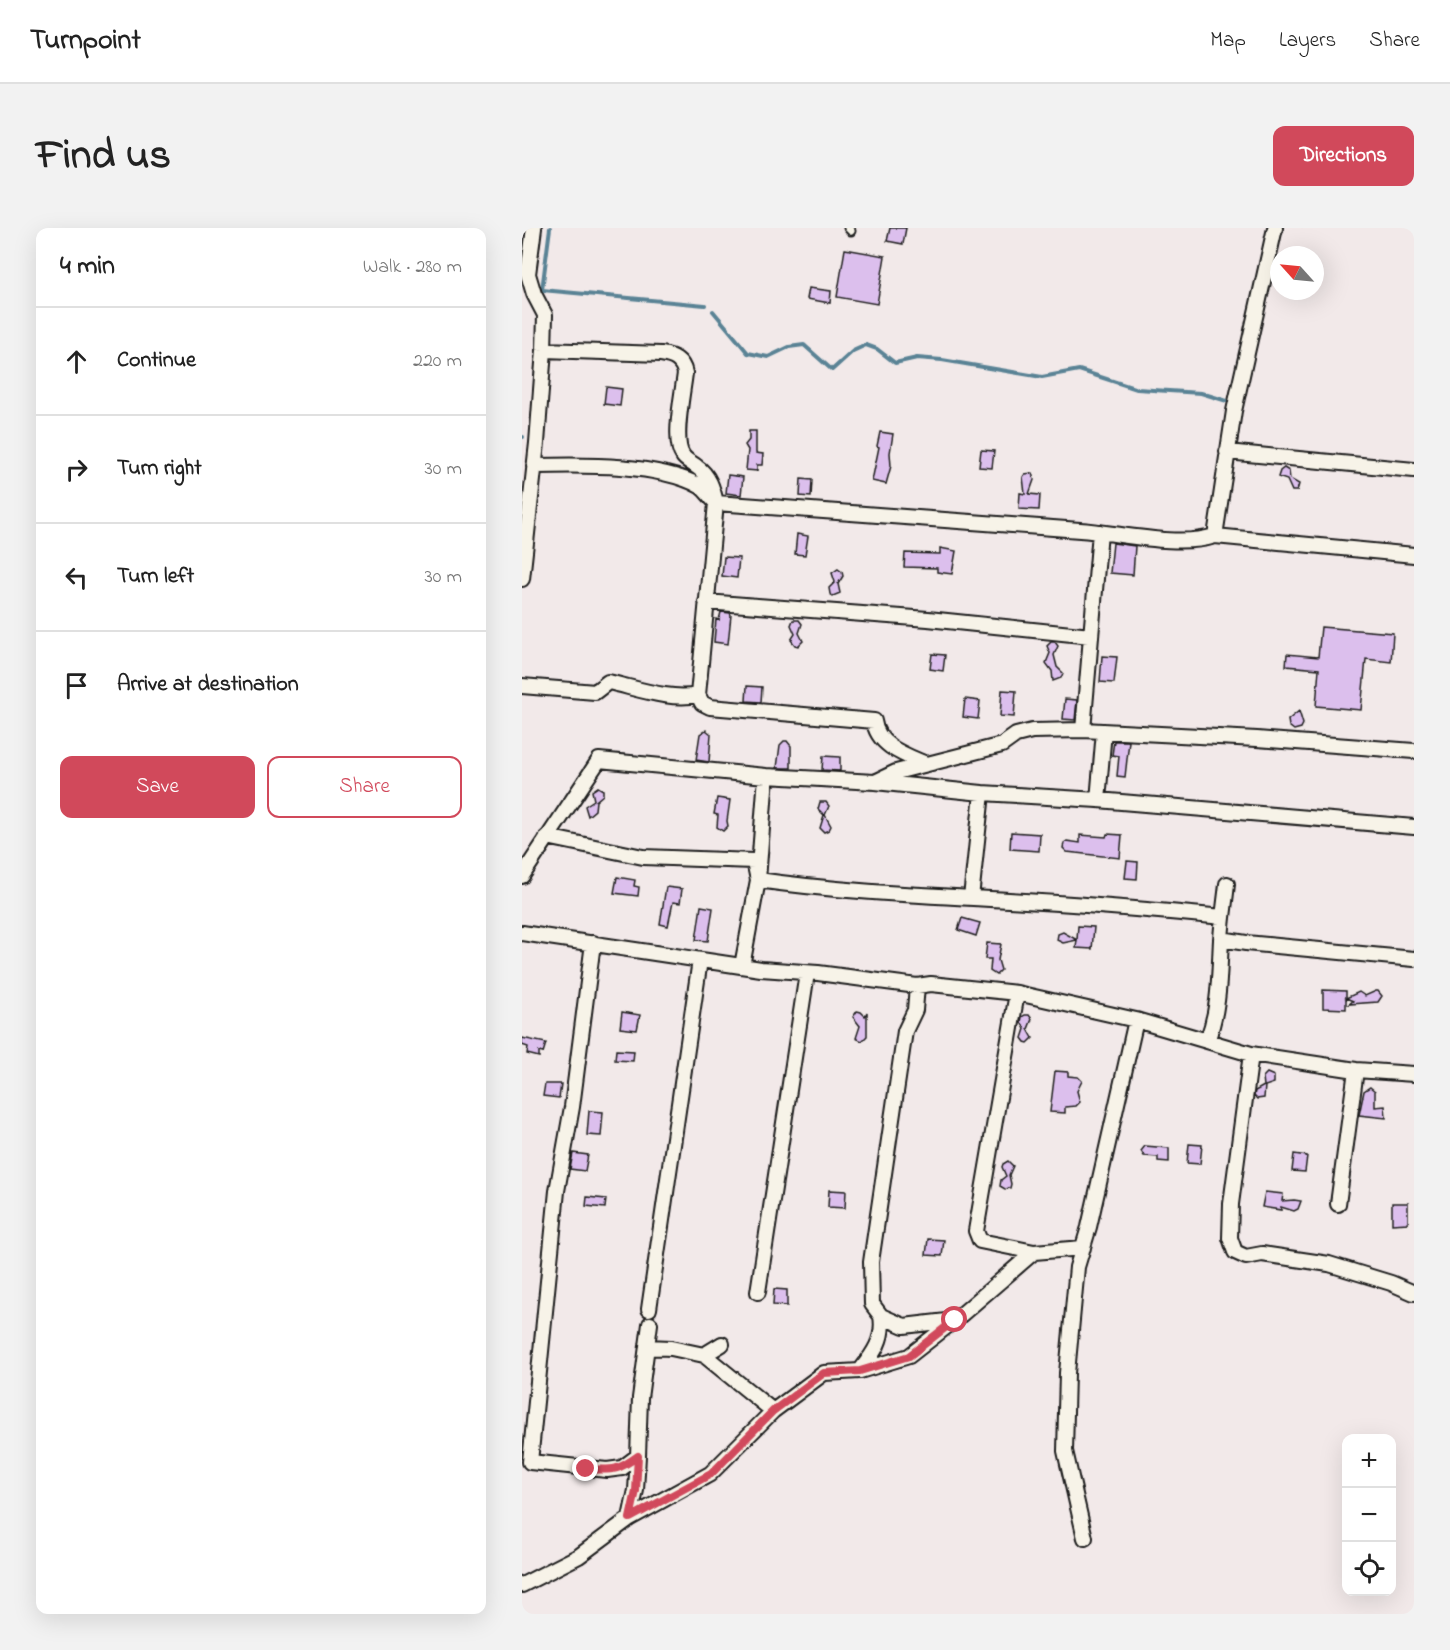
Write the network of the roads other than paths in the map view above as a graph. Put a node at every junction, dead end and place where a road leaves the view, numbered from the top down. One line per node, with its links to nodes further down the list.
1 (534, 228): 3 (street)
2 (1275, 228): 4 (street)
3 (544, 350): 5 (street); 7 (street)
4 (1227, 452): 6 (street); 9 (street)
5 (534, 466): 7 (street); 11 (street)
6 (1414, 470)
7 (716, 503): 8 (street); 12 (street)
8 (1100, 532): 9 (street); 13 (street)
9 (1215, 536): 10 (street)
10 (1414, 555)
11 (522, 579)
12 (706, 602): 13 (street); 15 (street)
13 (1091, 636): 16 (street)
14 (522, 686): 15 (street)
15 (698, 695): 19 (street)
16 (1083, 730): 17 (street); 19 (street)
17 (1104, 731): 18 (street); 23 (street)
18 (1414, 751)
19 (926, 764): 21 (street)
20 (766, 776): 21 (street); 25 (street); 27 (street)
21 (875, 782): 22 (street)
22 (982, 793): 23 (street); 29 (street)
23 (1098, 800): 24 (street)
24 (1414, 827)
25 (547, 837): 26 (street); 27 (street)
26 (522, 876)
27 (758, 880): 29 (street); 36 (street)
28 (1227, 884): 30 (street)
29 (971, 898): 30 (street)
30 (1223, 918): 32 (street)
31 (522, 933): 33 (street)
32 (1221, 939): 34 (street); 41 (street)
33 (593, 943): 35 (street); 60 (street)
34 (1414, 959)
35 (700, 960): 36 (street); 50 (street)
36 (742, 966): 37 (street)
37 (807, 973): 38 (street); 48 (street)
38 (917, 986): 39 (street); 51 (street)
39 (1017, 993): 40 (street); 47 (street)
40 (1136, 1020): 41 (street); 46 (street)
41 (1207, 1041): 42 (street)
42 (1251, 1054): 43 (street); 49 (street)
43 (1356, 1070): 44 (street); 45 (street)
44 (1414, 1074)
45 (1338, 1204)
46 (1083, 1248): 47 (street); 62 (street)
47 (1034, 1252): 52 (street)
48 (758, 1292)
49 (1414, 1293)
50 (649, 1309)
51 (881, 1316): 52 (street); 57 (street)
52 (955, 1320): 57 (street)
53 (650, 1324): 55 (street)
54 (722, 1344): 56 (street)
55 (647, 1347): 56 (street); 59 (street)
56 (704, 1355): 58 (street)
57 (860, 1371): 58 (street)
58 (773, 1411): 61 (street)
59 (638, 1456): 60 (street); 61 (street)
60 (526, 1462)
61 (630, 1518): 63 (street)
62 (1085, 1538)
63 (522, 1585)

